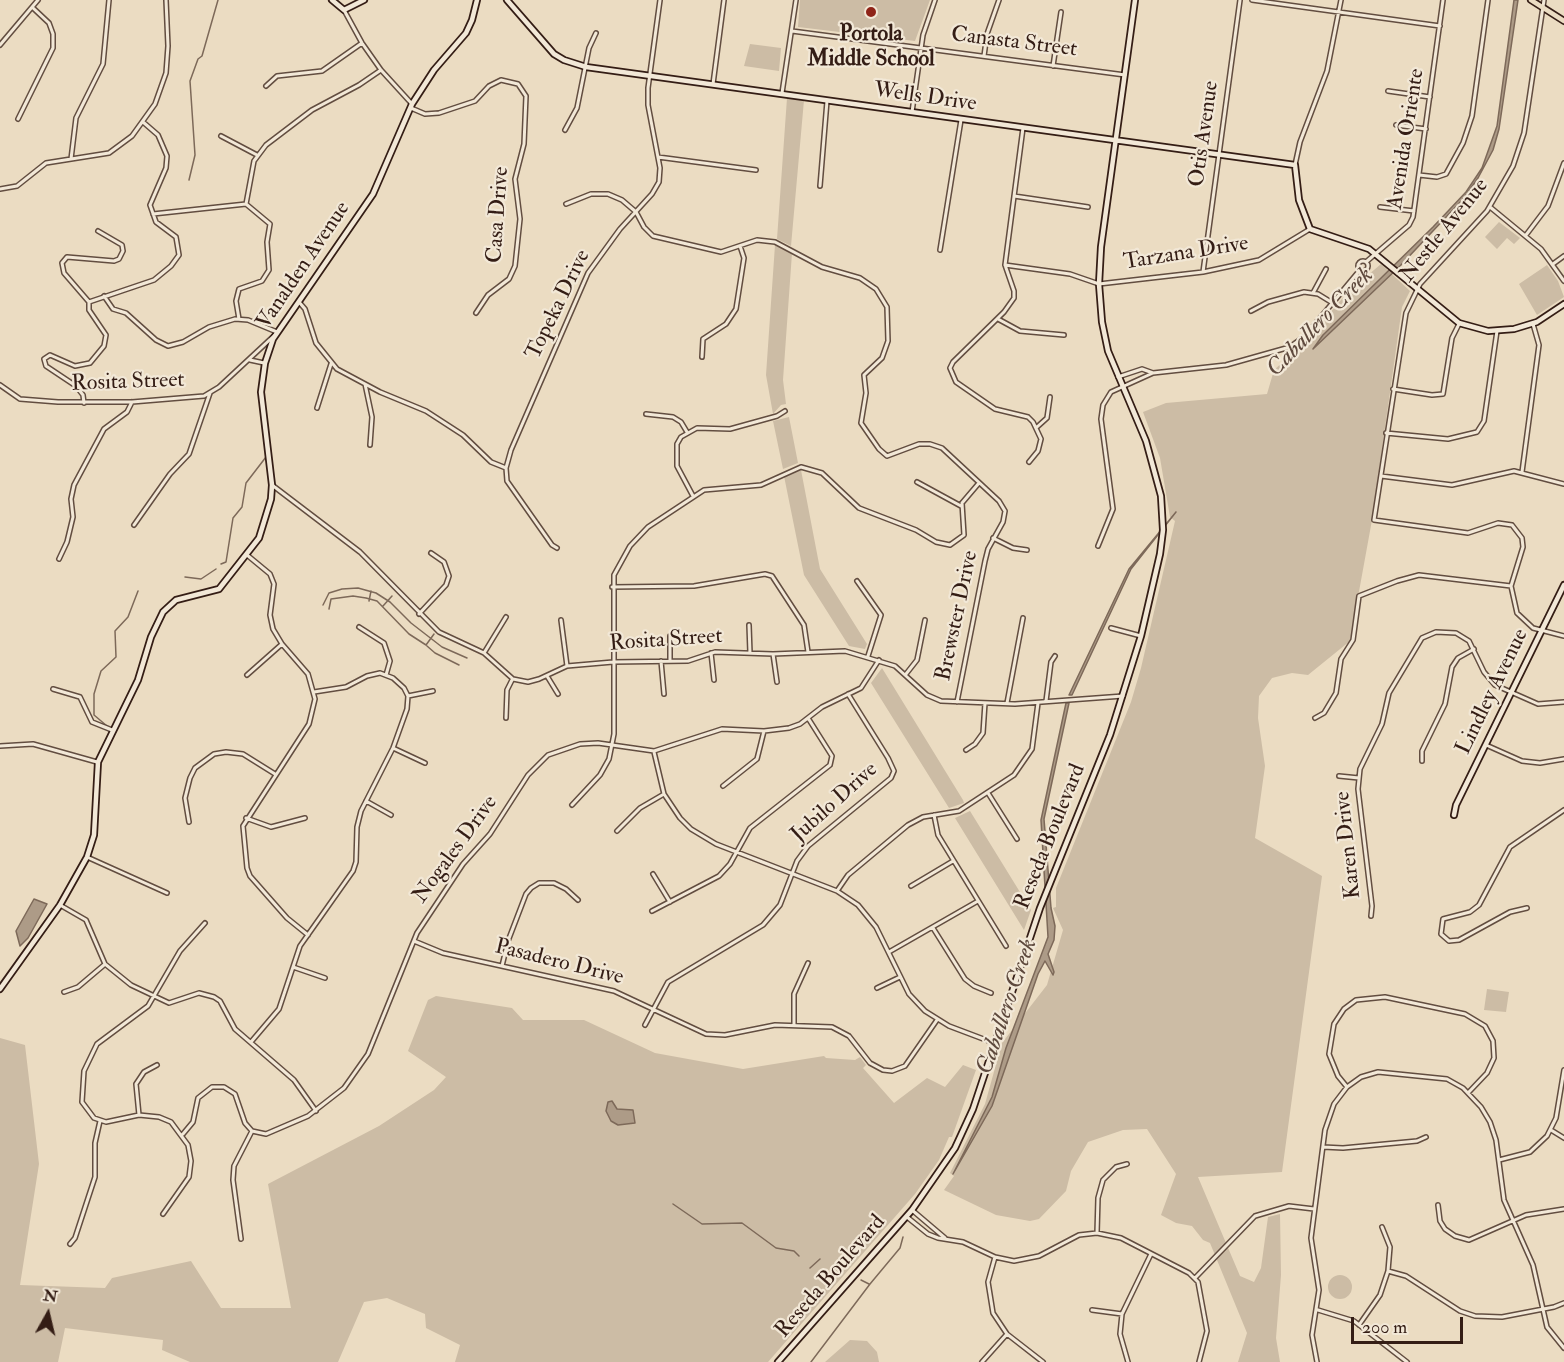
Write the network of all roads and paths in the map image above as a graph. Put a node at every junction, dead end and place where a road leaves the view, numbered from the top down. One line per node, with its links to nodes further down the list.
1 (38, 0): 21 (street)
2 (109, 0): 59 (street)
3 (166, 0): 49 (street)
4 (333, 0): 23 (main road)
5 (364, 0): 23 (main road)
6 (477, 0): 45 (main road, Vanalden Avenue)
7 (507, 0): 35 (main road, Wells Drive)
8 (660, 0): 38 (street, Topeka Drive)
9 (724, 0): 39 (street)
10 (796, 0): 28 (street)
11 (935, 0): 32 (street)
12 (999, 0): 33 (street)
13 (1135, 0): 37 (main road, Reseda Boulevard)
14 (1240, 0): 57 (street, Otis Avenue)
15 (1251, 0): 25 (street)
16 (1341, 0): 25 (street)
17 (1443, 0): 27 (street, Avenida Oriente)
18 (1488, 0): 63 (street)
19 (1532, 0): 22 (main road)
20 (1544, 0): 22 (street, Nestle Avenue)
21 (32, 7): 31 (street); 47 (street)
22 (1542, 7): 26 (main road); 71 (street, Nestle Avenue)
23 (344, 10): 30 (street)
24 (1061, 12): 34 (street)
25 (1340, 12): 27 (street); 61 (street)
26 (1564, 21)
27 (1440, 26): 43 (street, Avenida Oriente)
28 (792, 32): 32 (street, Canasta Street); 42 (street)
29 (596, 33): 35 (street)
30 (362, 43): 36 (street); 40 (street)
31 (0, 45)
32 (921, 48): 33 (street, Canasta Street); 46 (street)
33 (984, 56): 34 (street, Canasta Street)
34 (1053, 66): 37 (street, Canasta Street)
35 (586, 67): 38 (main road, Wells Drive); 53 (street)
36 (381, 70): 45 (street); 56 (street)
37 (1125, 75): 55 (main road, Reseda Boulevard)
38 (649, 76): 39 (main road, Wells Drive); 58 (street, Topeka Drive)
39 (713, 84): 42 (main road, Wells Drive)
40 (266, 86)
41 (1388, 91): 43 (street)
42 (782, 93): 44 (main road, Wells Drive)
43 (1430, 97): 52 (street, Avenida Oriente)
44 (827, 101): 46 (main road, Wells Drive); 64 (street)
45 (411, 106): 93 (main road, Vanalden Avenue); 98 (street, Casa Drive)
46 (912, 112): 48 (main road, Wells Drive)
47 (18, 119)
48 (961, 120): 51 (main road, Wells Drive); 79 (street)
49 (143, 123): 59 (street); 74 (street)
50 (1396, 125): 52 (street)
51 (1023, 128): 55 (main road, Wells Drive); 66 (street)
52 (1426, 129): 63 (street, Avenida Oriente)
53 (565, 130)
54 (221, 136): 56 (street)
55 (1116, 141): 57 (main road, Wells Drive); 89 (main road, Reseda Boulevard)
56 (257, 155): 67 (street)
57 (1218, 155): 61 (main road, Wells Drive); 87 (street, Otis Avenue)
58 (658, 157): 62 (street); 72 (street, Topeka Drive)
59 (71, 159): 65 (street)
60 (1564, 163): 77 (street)
61 (1295, 165): 75 (main road)
62 (756, 170)
63 (1419, 175): 73 (street, Avenida Oriente)
64 (820, 186)
65 (0, 189)
66 (1014, 196): 69 (street); 84 (street)
67 (246, 204): 74 (street); 100 (street)
68 (566, 204): 72 (street, Brewster Drive)
69 (1088, 207)
70 (1380, 207): 73 (street)
71 (1490, 207): 77 (street); 90 (street, Nestle Avenue)
72 (636, 212): 78 (street, Brewster Drive); 128 (street, Topeka Drive)
73 (1414, 212): 80 (street, Avenida Oriente)
74 (152, 214): 92 (street)
75 (1310, 229): 80 (main road); 87 (street, Tarzana Drive)
76 (98, 231): 94 (street)
77 (1526, 235): 83 (street)
78 (740, 246): 106 (street); 132 (street, Brewster Drive)
79 (940, 250)
80 (1376, 253): 82 (street, Avenida Oriente); 90 (main road)
81 (1564, 256): 83 (street)
82 (1366, 262): 86 (street, Avenida Oriente); 86 (street, Avenida Oriente)
83 (1553, 264): 88 (street)
84 (1005, 265): 89 (street, Tarzana Drive); 99 (street)
85 (1326, 269): 91 (street)
86 (1359, 270): 95 (street, Avenida Oriente)
87 (1203, 272): 89 (street, Tarzana Drive)
88 (1564, 281)
89 (1099, 284): 111 (main road, Reseda Boulevard)
90 (1417, 289): 101 (main road); 115 (street, Nestle Avenue)
91 (1313, 292): 95 (street); 97 (street)
92 (104, 296): 94 (street); 100 (street)
93 (297, 301): 104 (main road, Vanalden Avenue); 109 (street)
94 (89, 302): 119 (street)
95 (1331, 302): 110 (street, Avenida Oriente)
96 (1564, 304): 102 (main road)
97 (1251, 311)
98 (476, 313)
99 (998, 318): 105 (street); 123 (street)
100 (239, 319): 104 (street)
101 (1459, 323): 103 (main road); 115 (street)
102 (1533, 324): 103 (main road); 129 (street)
103 (1497, 331): 125 (street)
104 (277, 333): 107 (street, Rosita Street); 108 (main road, Vanalden Avenue)
105 (1064, 335)
106 (702, 357)
107 (249, 360): 108 (street); 116 (street, Rosita Street)
108 (265, 363): 134 (main road, Vanalden Avenue)
109 (332, 364): 112 (street); 120 (street)
110 (1153, 373): 111 (street, Avenida Oriente); 114 (street, Avenida Oriente)
111 (1117, 377): 114 (main road, Reseda Boulevard)
112 (365, 384): 126 (street); 128 (street)
113 (0, 385): 119 (street, Rosita Street)
114 (1121, 386): 139 (street); 159 (main road, Reseda Boulevard)
115 (1393, 389): 125 (street, Nestle Avenue)
116 (210, 393): 118 (street, Rosita Street); 137 (street)
117 (1050, 397): 123 (street)
118 (132, 402): 119 (street, Rosita Street); 144 (street)
119 (84, 403)
120 (317, 408)
121 (785, 411): 124 (street)
122 (646, 414): 124 (street)
123 (1037, 427): 127 (street)
124 (687, 432): 135 (street)
125 (1386, 433): 130 (street, Nestle Avenue)
126 (370, 445)
127 (1029, 462)
128 (506, 468): 140 (street)
129 (1522, 472): 130 (street); 133 (street)
130 (1380, 476): 147 (street, Nestle Avenue)
131 (917, 482): 136 (street)
132 (979, 483): 136 (street); 138 (street, Brewster Drive)
133 (1564, 483)
134 (272, 485): 143 (main road, Vanalden Avenue); 149 (street)
135 (693, 496): 136 (street); 148 (street)
136 (961, 506)
137 (134, 525)
138 (993, 538): 141 (street, Brewster Drive); 192 (street, Brewster Drive)
139 (1098, 546)
140 (557, 548)
141 (1027, 550)
142 (431, 553): 149 (street)
143 (247, 555): 161 (street); 200 (main road, Vanalden Avenue)
144 (59, 559)
145 (857, 581): 168 (street)
146 (1564, 585): 157 (main road, Lindley Avenue)
147 (1511, 586): 157 (street); 199 (street)
148 (612, 587): 163 (street); 172 (street)
149 (419, 614): 164 (street)
150 (506, 617): 164 (street)
151 (1023, 618): 196 (street)
152 (561, 620): 174 (street)
153 (925, 620): 175 (street)
154 (749, 625): 166 (street)
155 (359, 627): 177 (street)
156 (1111, 628): 159 (street)
157 (1541, 632): 160 (street); 185 (main road, Lindley Avenue)
158 (670, 636): 171 (street)
159 (1141, 636): 190 (main road, Reseda Boulevard)
160 (1564, 636)
161 (282, 645): 176 (street); 184 (street)
162 (1474, 649): 185 (street, Karen Drive); 209 (street); 214 (street, Karen Drive)
163 (808, 652): 167 (street, Rosita Street); 168 (street, Rosita Street)
164 (484, 653): 179 (street)
165 (711, 653): 166 (street, Rosita Street); 171 (street, Rosita Street); 180 (street)
166 (750, 653): 167 (street, Rosita Street)
167 (773, 654): 181 (street)
168 (868, 656): 170 (street, Rosita Street)
169 (1055, 656): 191 (street)
170 (879, 660): 175 (street, Rosita Street); 188 (street, Nogales Drive)
171 (670, 661): 173 (street, Rosita Street)
172 (613, 662): 173 (street, Rosita Street); 174 (street, Rosita Street); 202 (street)
173 (661, 662): 187 (street)
174 (567, 666): 178 (street, Rosita Street)
175 (906, 674): 192 (street, Rosita Street)
176 (247, 675)
177 (386, 675): 184 (street); 189 (street)
178 (547, 676): 179 (street, Rosita Street); 186 (street)
179 (513, 679): 197 (street)
180 (714, 680)
181 (777, 681)
182 (52, 689): 200 (street)
183 (433, 691): 189 (street)
184 (314, 692): 212 (street)
185 (1511, 693): 194 (street, Karen Drive); 203 (main road, Lindley Avenue)
186 (558, 694)
187 (664, 694)
188 (848, 694): 198 (street, Nogales Drive); 232 (street, Jubilo Drive)
189 (408, 696): 205 (street)
190 (1123, 696): 191 (street, Rosita Street); 266 (main road, Reseda Boulevard)
191 (1046, 701): 193 (street, Rosita Street)
192 (957, 702): 195 (street, Rosita Street)
193 (1038, 702): 196 (street, Rosita Street); 216 (street)
194 (1564, 702)
195 (985, 703): 196 (street, Rosita Street); 206 (street)
196 (1007, 704)
197 (506, 718)
198 (808, 718): 201 (street, Nogales Drive); 229 (street)
199 (1315, 718)
200 (112, 729): 210 (main road, Vanalden Avenue)
201 (764, 731): 207 (street, Nogales Drive); 215 (street)
202 (612, 745): 207 (street, Nogales Drive); 219 (street); 247 (street, Nogales Drive)
203 (1486, 745): 208 (street); 223 (main road, Lindley Avenue)
204 (0, 746): 210 (street)
205 (393, 748): 211 (street); 218 (street)
206 (966, 750)
207 (654, 751): 217 (street)
208 (1564, 759)
209 (1422, 761)
210 (98, 762): 230 (main road, Vanalden Avenue)
211 (425, 763)
212 (275, 774): 224 (street); 226 (street)
213 (1339, 776): 214 (street)
214 (1359, 778): 243 (street, Karen Drive)
215 (723, 786)
216 (988, 793): 222 (street); 228 (street)
217 (664, 794): 227 (street); 229 (street)
218 (366, 801): 221 (street); 246 (street)
219 (572, 805)
220 (1564, 810): 241 (street)
221 (391, 815)
222 (934, 815): 231 (street); 235 (street)
223 (1454, 815)
224 (246, 818): 225 (street); 246 (street)
225 (305, 818)
226 (189, 822)
227 (617, 831)
228 (1017, 839)
229 (736, 851): 232 (street); 239 (street)
230 (87, 857): 236 (street); 240 (main road, Vanalden Avenue)
231 (953, 861): 234 (street); 238 (street)
232 (791, 873): 235 (street); 261 (street, Jubilo Drive)
233 (653, 874): 239 (street)
234 (911, 886)
235 (837, 891): 249 (street)
236 (167, 893)
237 (578, 900): 252 (street)
238 (978, 901): 245 (street); 248 (street)
239 (670, 902): 242 (street)
240 (60, 904): 251 (street); 257 (main road, Vanalden Avenue)
241 (1527, 908)
242 (652, 911)
243 (1371, 916)
244 (205, 923): 260 (street)
245 (933, 928): 249 (street); 259 (street)
246 (308, 935): 253 (street)
247 (413, 940): 252 (street, Pasadero Drive); 271 (street, Nogales Drive)
248 (1006, 946)
249 (889, 952): 254 (street)
250 (808, 963): 264 (street)
251 (105, 964): 258 (street); 260 (street)
252 (502, 966): 261 (street, Pasadero Drive)
253 (294, 967): 255 (street); 265 (street)
254 (900, 977): 256 (street); 262 (street)
255 (326, 978)
256 (877, 988)
257 (0, 990)
258 (64, 992)
259 (991, 993)
260 (154, 996): 265 (street); 273 (street)
261 (653, 1009): 263 (street, Jubilo Drive); 264 (street, Pasadero Drive)
262 (937, 1020): 264 (street, Pasadero Drive); 266 (street)
263 (645, 1025)
264 (794, 1025)
265 (251, 1042): 271 (street)
266 (994, 1042): 285 (main road, Reseda Boulevard)
267 (157, 1065): 272 (street)
268 (1564, 1070): 274 (street)
269 (1347, 1087): 270 (street); 270 (street); 279 (street)
270 (1468, 1093): 280 (street)
271 (316, 1111): 275 (street, Nogales Drive)
272 (139, 1115): 273 (street); 276 (street)
273 (100, 1121): 293 (street)
274 (1551, 1130): 278 (street); 280 (street)
275 (252, 1131): 276 (street); 291 (street)
276 (183, 1134): 286 (street)
277 (1426, 1137): 279 (street)
278 (1564, 1138)
279 (1323, 1147): 283 (street)
280 (1499, 1160): 288 (street)
281 (1127, 1164): 290 (street)
282 (1438, 1205): 288 (street)
283 (1314, 1209): 297 (street); 301 (street)
284 (1564, 1209): 288 (street)
285 (912, 1210): 287 (main road, Reseda Boulevard); 292 (street)
286 (163, 1214)
287 (906, 1216): 292 (street); 306 (main road, Reseda Boulevard)
288 (1514, 1220): 299 (street)
289 (1382, 1227): 296 (street)
290 (1097, 1233): 294 (street); 295 (street)
291 (241, 1239)
292 (947, 1239): 295 (street)
293 (70, 1244)
294 (1151, 1254): 297 (street); 302 (street)
295 (995, 1257): 304 (street)
296 (1388, 1271): 299 (street); 303 (street)
297 (1195, 1278): 310 (street)
298 (1564, 1303): 299 (street)
299 (1542, 1309): 305 (street)
300 (1092, 1310): 302 (street)
301 (1318, 1310): 303 (street); 311 (street)
302 (1122, 1314): 309 (street)
303 (1359, 1325): 312 (street)
304 (1007, 1334): 307 (street); 308 (street)
305 (1564, 1348)
306 (778, 1362)
307 (982, 1362)
308 (1041, 1362)
309 (1128, 1362)
310 (1199, 1362)
311 (1317, 1362)
312 (1407, 1362)

